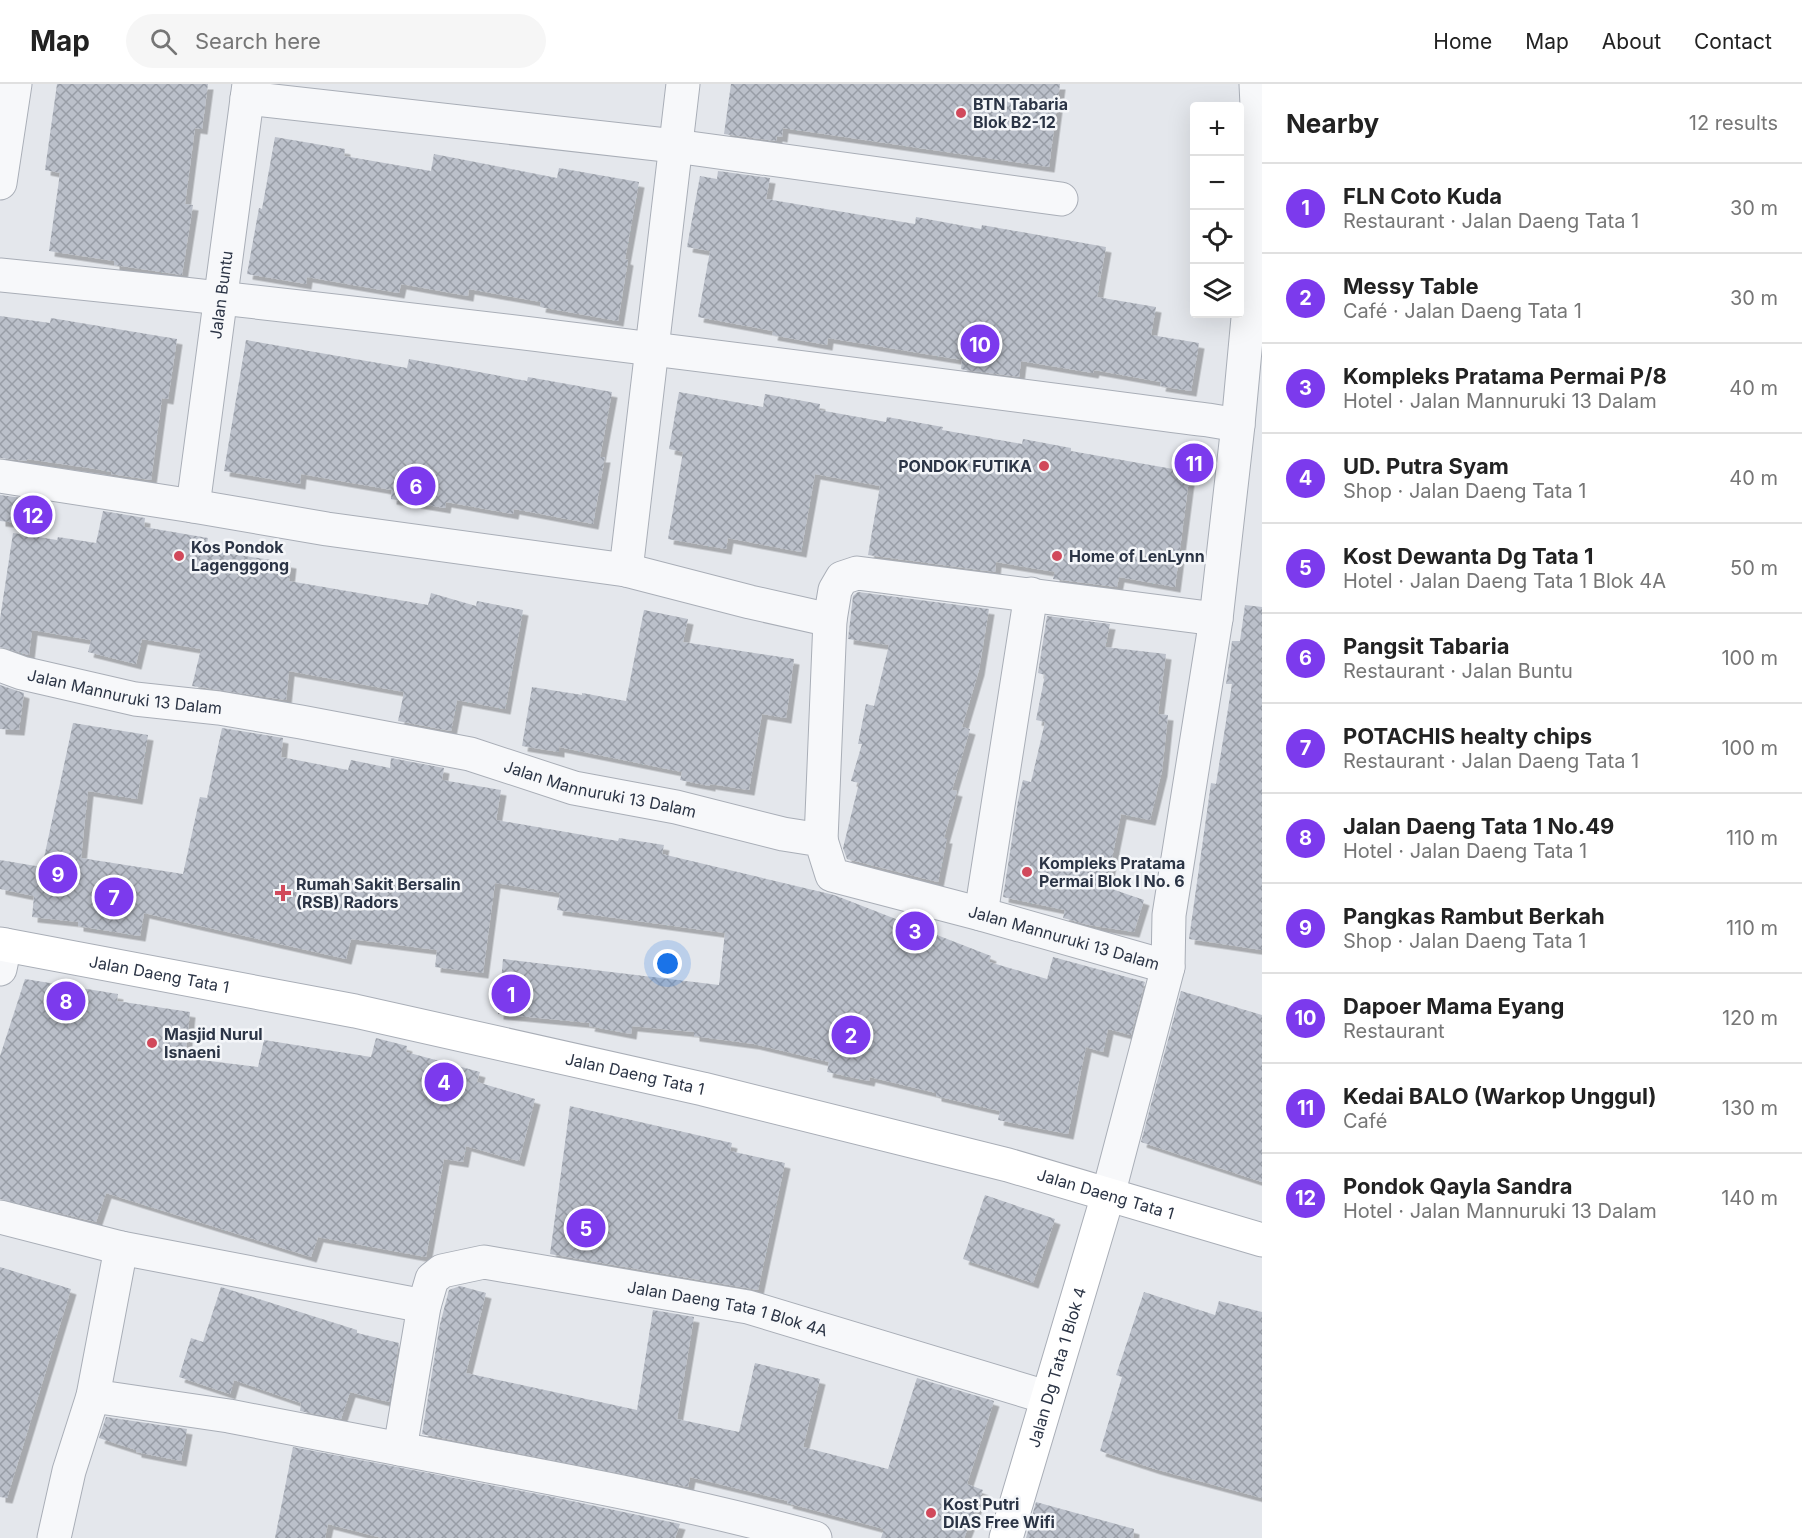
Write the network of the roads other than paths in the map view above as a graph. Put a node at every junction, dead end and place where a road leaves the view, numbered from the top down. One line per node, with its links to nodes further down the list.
1 (15, 84): 6 (street)
2 (683, 84): 5 (street)
3 (1256, 84): 11 (street)
4 (248, 91): 5 (street); 9 (street, Jalan Buntu)
5 (675, 146): 7 (street); 10 (street)
6 (0, 183)
7 (1061, 199)
8 (0, 275): 9 (street)
9 (221, 297): 10 (street); 13 (street, Jalan Buntu)
10 (652, 349): 11 (street); 14 (street)
11 (1238, 425): 16 (street)
12 (0, 477): 13 (street)
13 (193, 506): 14 (street)
14 (626, 570): 17 (street)
15 (1031, 594): 16 (street); 17 (street); 20 (street)
16 (1216, 619): 22 (street)
17 (830, 620): 19 (street)
18 (0, 665): 19 (street, Jalan Mannuruki 13 Dalam)
19 (821, 840): 20 (street, Jalan Mannuruki 13 Dalam)
20 (981, 914): 22 (street, Jalan Mannuruki 13 Dalam)
21 (2, 953): 23 (street, Jalan Daeng Tata 1)
22 (1168, 967): 23 (street)
23 (1108, 1195): 25 (street, Jalan Daeng Tata 1); 29 (street, Jalan Dg Tata 1 Blok 4)
24 (0, 1217): 26 (street)
25 (1262, 1240)
26 (121, 1248): 27 (street); 28 (street)
27 (424, 1306): 29 (street, Jalan Daeng Tata 1 Blok 4A); 30 (street, Jalan Daeng Tata 1 Blok 4A)
28 (93, 1396): 30 (street); 31 (street)
29 (1046, 1397): 33 (street, Jalan Dg Tata 1 Blok 4)
30 (400, 1449): 32 (street)
31 (54, 1538)
32 (815, 1538)
33 (1006, 1538)

